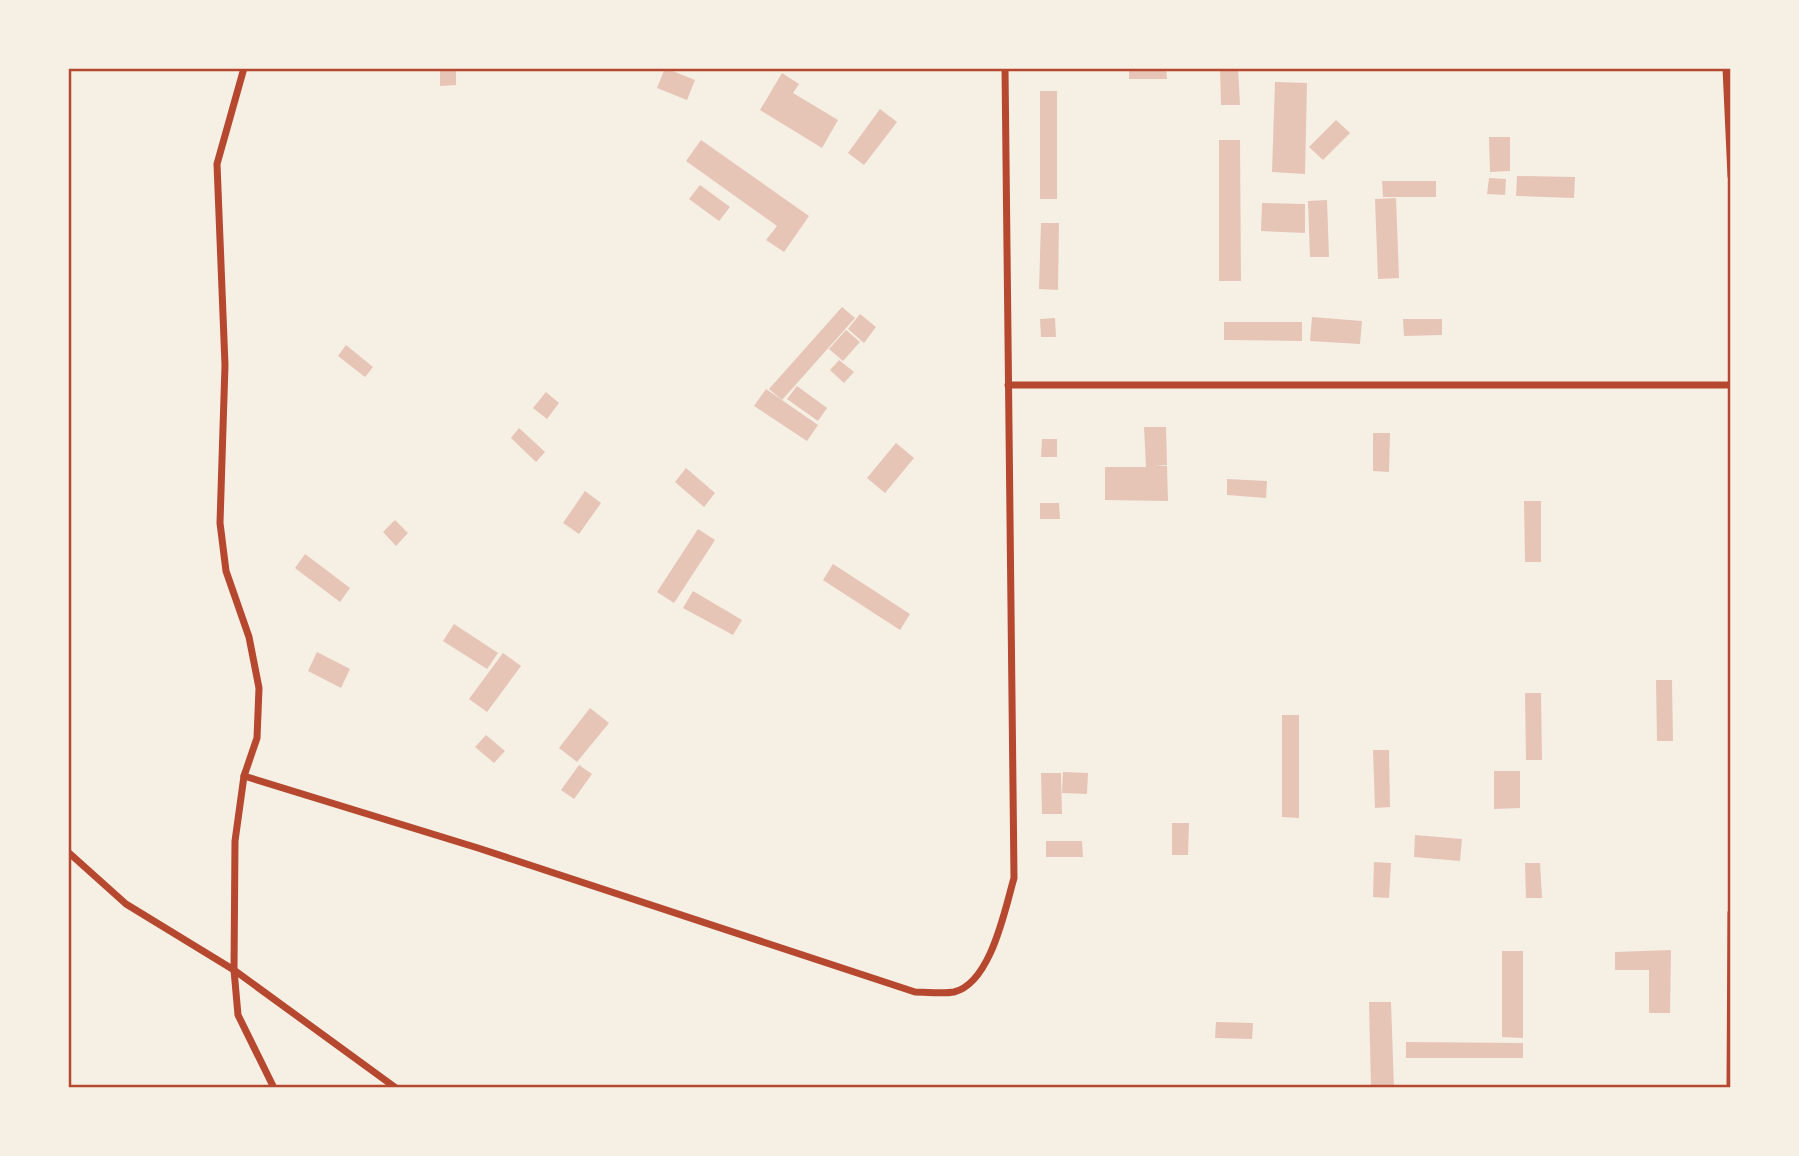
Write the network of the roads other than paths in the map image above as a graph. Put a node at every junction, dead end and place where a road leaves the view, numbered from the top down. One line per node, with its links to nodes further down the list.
1 (244, 68): 7 (street)
2 (1004, 68): 5 (street)
3 (1726, 68): 4 (street)
4 (1731, 176)
5 (1008, 385): 6 (street); 7 (street)
6 (1731, 385)
7 (244, 776): 10 (street)
8 (68, 852): 10 (street)
9 (1731, 913): 13 (street)
10 (234, 970): 11 (street); 12 (street)
11 (274, 1088)
12 (396, 1088)
13 (1730, 1088)

